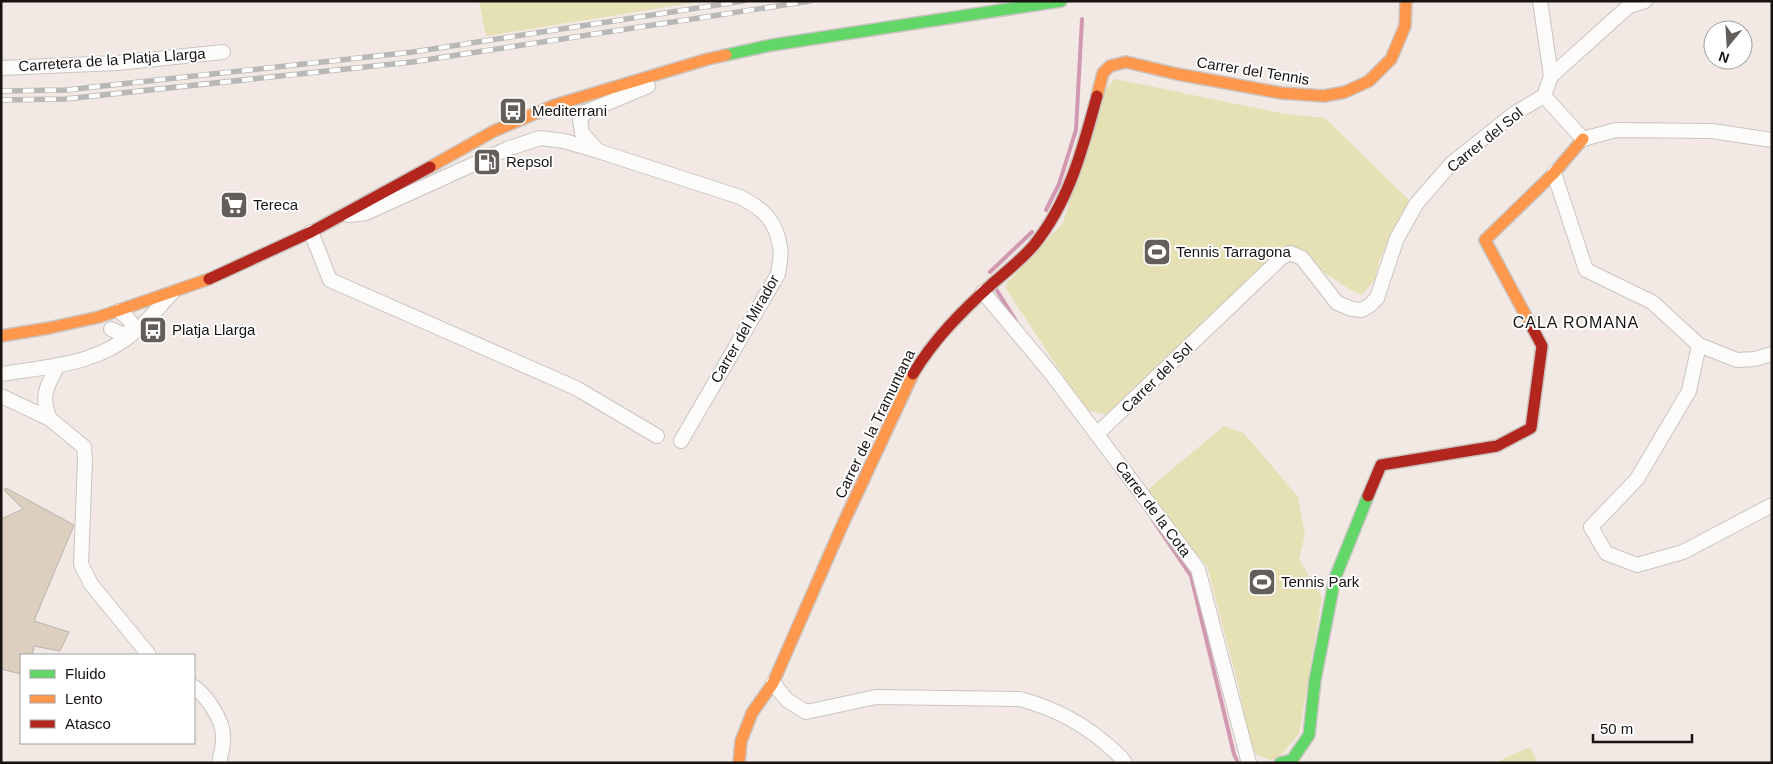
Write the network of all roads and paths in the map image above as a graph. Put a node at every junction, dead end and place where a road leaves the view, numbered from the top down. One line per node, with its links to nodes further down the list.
1 (1061, 1): 6 (street)
2 (1406, 1): 8 (street, Carrer del Tennis)
3 (1645, 1): 9 (street)
4 (1540, 2): 9 (street)
5 (223, 52): 7 (street, Carretera de la Platja Llarga)
6 (693, 63): 13 (street); 15 (street)
7 (1, 68)
8 (1103, 73): 17 (street, Carrer de la Tramuntana)
9 (1551, 76): 10 (street)
10 (1544, 96): 11 (street); 30 (street, Carrer del Sol)
11 (1583, 139): 12 (street); 14 (street)
12 (1772, 140)
13 (598, 151): 15 (street, Carrer del Mirador); 32 (street, Carrer del Mirador)
14 (1554, 173): 23 (street); 41 (street)
15 (339, 217): 16 (street)
16 (311, 232): 18 (street); 31 (street)
17 (985, 290): 30 (street, Carrer de la Cota); 35 (street, Carrer de la Tramuntana)
18 (172, 293): 19 (street); 24 (street)
19 (119, 311): 20 (street); 21 (street)
20 (99, 316): 21 (street); 22 (street)
21 (111, 330): 24 (street)
22 (1, 336)
23 (1699, 344): 25 (street); 33 (street)
24 (107, 351): 26 (street)
25 (1772, 354)
26 (58, 365): 27 (street); 29 (street)
27 (1, 374)
28 (1, 396): 29 (street)
29 (50, 419): 34 (street)
30 (1097, 434): 40 (street, Carrer de la Cota)
31 (657, 436)
32 (681, 441)
33 (1772, 505)
34 (148, 654)
35 (773, 683): 38 (street, Carrer de la Tramuntana); 39 (street)
36 (195, 688): 37 (street)
37 (219, 763)
38 (739, 763)
39 (1125, 763)
40 (1249, 763)
41 (1280, 763)

